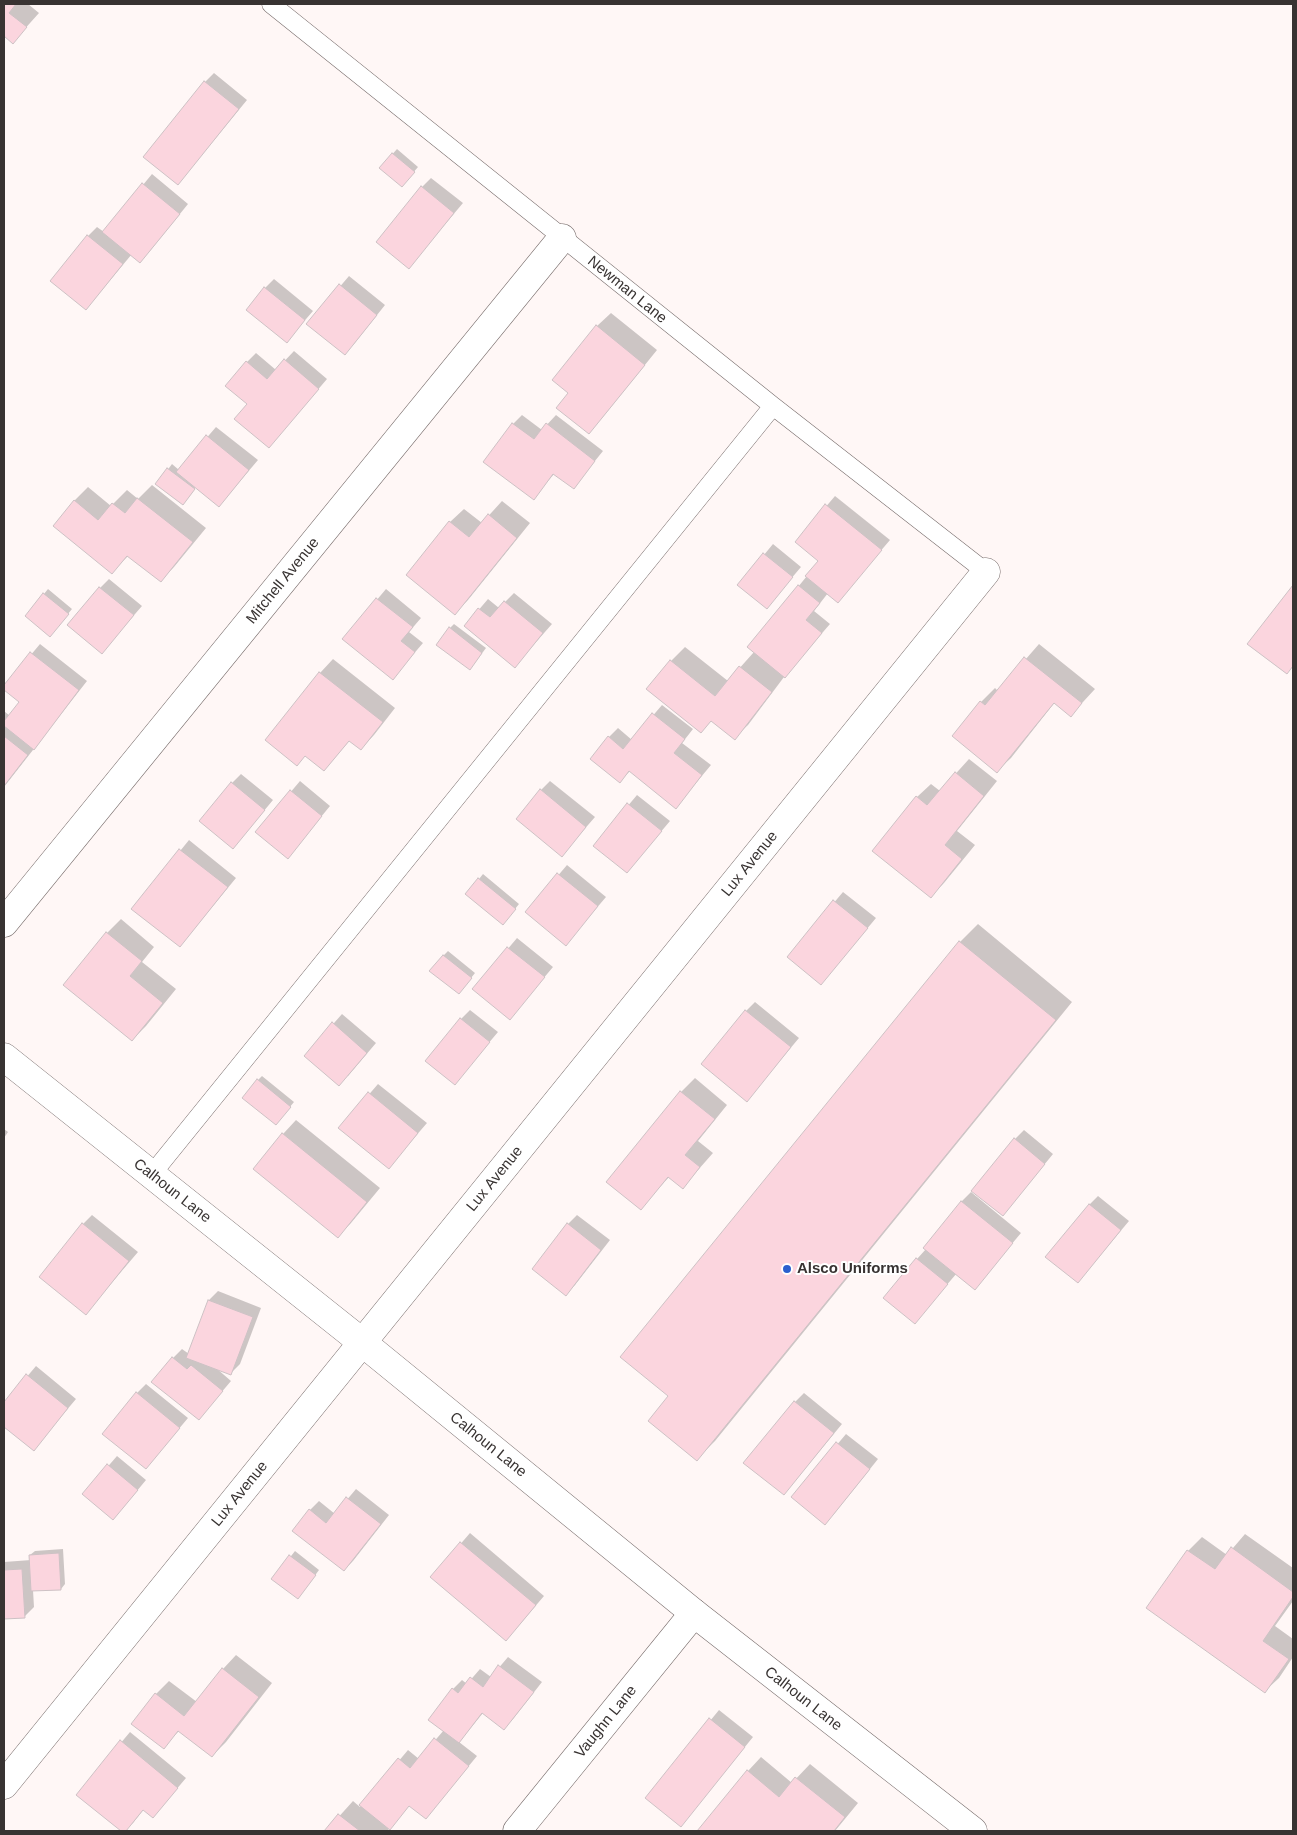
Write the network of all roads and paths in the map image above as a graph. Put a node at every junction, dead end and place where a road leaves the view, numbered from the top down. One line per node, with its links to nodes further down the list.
1 (271, 4): 2 (lane, Newman Lane)
2 (562, 238): 3 (lane, Newman Lane); 5 (street, Mitchell Avenue)
3 (773, 406): 4 (lane, Newman Lane); 7 (lane)
4 (986, 572): 8 (street, Lux Avenue)
5 (4, 923)
6 (4, 1057): 7 (street, Calhoun Lane)
7 (152, 1174): 8 (street, Calhoun Lane)
8 (363, 1343): 9 (street, Calhoun Lane); 10 (street, Lux Avenue)
9 (694, 1614): 11 (street, Vaughn Lane); 12 (street, Calhoun Lane)
10 (4, 1785)
11 (518, 1831)
12 (973, 1831)

